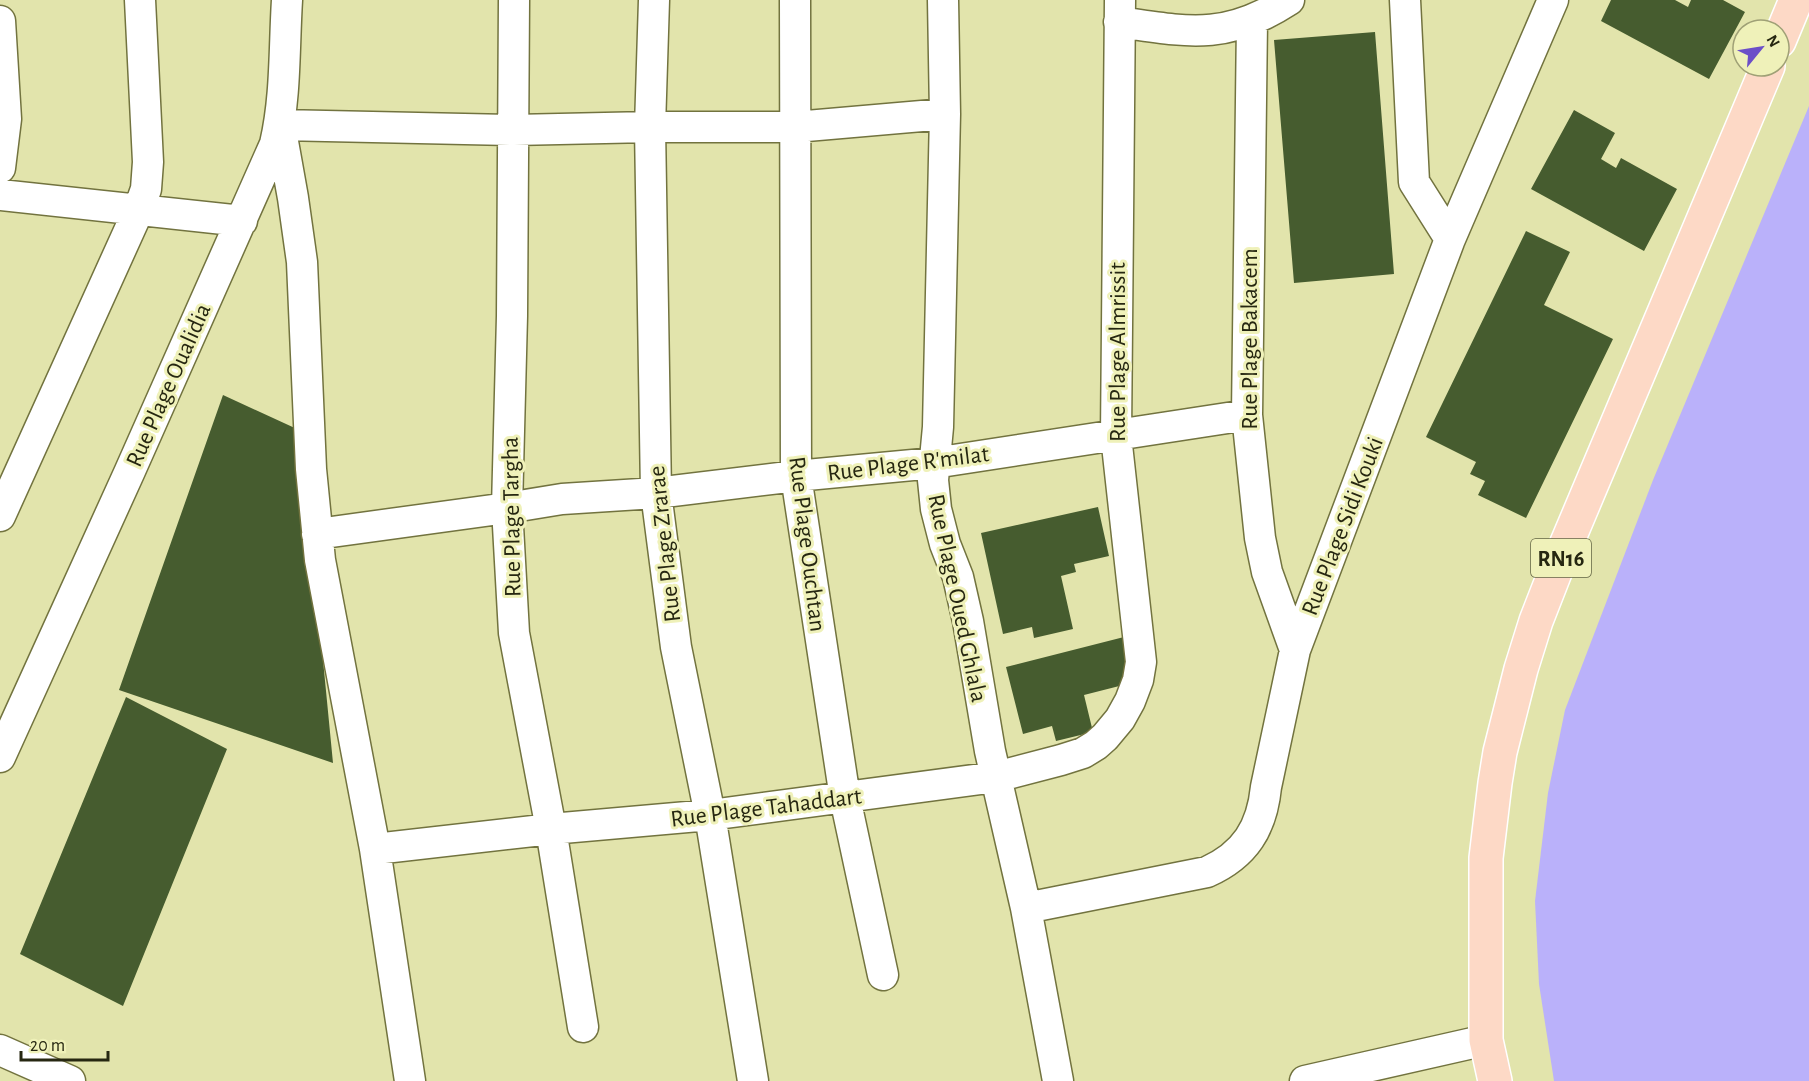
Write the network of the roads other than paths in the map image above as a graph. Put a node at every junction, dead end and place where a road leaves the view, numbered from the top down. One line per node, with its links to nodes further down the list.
1 (140, 0): 23 (street)
2 (287, 0): 17 (street, Rue Plage Oualidia)
3 (514, 0): 20 (street, Rue Plage Targha)
4 (654, 0): 18 (street, Rue Plage Zrarae)
5 (795, 0): 19 (street, Rue Plage Ouchtan)
6 (943, 0): 16 (street, Rue Plage Oued Ghlala)
7 (1289, 0): 14 (street)
8 (1405, 0): 25 (street)
9 (1553, 0): 25 (street, Rue Plage Sidi Kouki)
10 (1796, 0): 12 (main road)
11 (1119, 11): 14 (street); 27 (street, Rue Plage Almrissit)
12 (1789, 18)
13 (0, 21): 21 (street)
14 (1252, 21): 26 (street, Rue Plage Bakacem)
15 (1763, 78): 45 (main road, RN16)
16 (945, 114): 19 (street); 28 (street, Rue Plage Oued Ghlala)
17 (280, 125): 20 (street); 24 (street, Rue Plage Oualidia); 33 (street)
18 (650, 127): 19 (street); 20 (street); 30 (street, Rue Plage Zrarae)
19 (795, 127): 29 (street, Rue Plage Ouchtan)
20 (514, 130): 31 (street, Rue Plage Targha)
21 (0, 168)
22 (0, 195): 23 (street)
23 (139, 210): 24 (street); 32 (street)
24 (242, 221): 36 (street, Rue Plage Oualidia)
25 (1450, 239): 34 (street, Rue Plage Sidi Kouki)
26 (1247, 415): 27 (street, Rue Plage R'milat); 34 (street, Rue Plage Bakacem)
27 (1116, 436): 28 (street, Rue Plage R'milat); 35 (street, Rue Plage Almrissit)
28 (933, 463): 29 (street, Rue Plage R'milat); 37 (street, Rue Plage Oued Ghlala)
29 (796, 476): 30 (street, Rue Plage R'milat); 38 (street, Rue Plage Ouchtan)
30 (656, 493): 31 (street, Rue Plage R'milat); 39 (street, Rue Plage Zrarae)
31 (507, 508): 33 (street, Rue Plage R'milat); 40 (street, Rue Plage Targha)
32 (0, 516)
33 (317, 534): 41 (street)
34 (1295, 650): 42 (street, Rue Plage Sidi Kouki)
35 (1130, 701): 37 (street, Rue Plage Tahaddart)
36 (0, 757)
37 (996, 777): 38 (street, Rue Plage Tahaddart); 42 (street, Rue Plage Oued Ghlala)
38 (844, 798): 39 (street, Rue Plage Tahaddart); 43 (street, Rue Plage Ouchtan)
39 (710, 815): 40 (street, Rue Plage Tahaddart); 49 (street, Rue Plage Zrarae)
40 (551, 829): 41 (street, Rue Plage Tahaddart); 44 (street, Rue Plage Targha)
41 (375, 849): 48 (street)
42 (1026, 908): 50 (street, Rue Plage Oued Ghlala)
43 (883, 975)
44 (583, 1027)
45 (1486, 1040): 51 (street); 52 (main road, RN16)
46 (0, 1050): 47 (street)
47 (70, 1081)
48 (410, 1081)
49 (753, 1081)
50 (1058, 1081)
51 (1305, 1081)
52 (1495, 1081)

